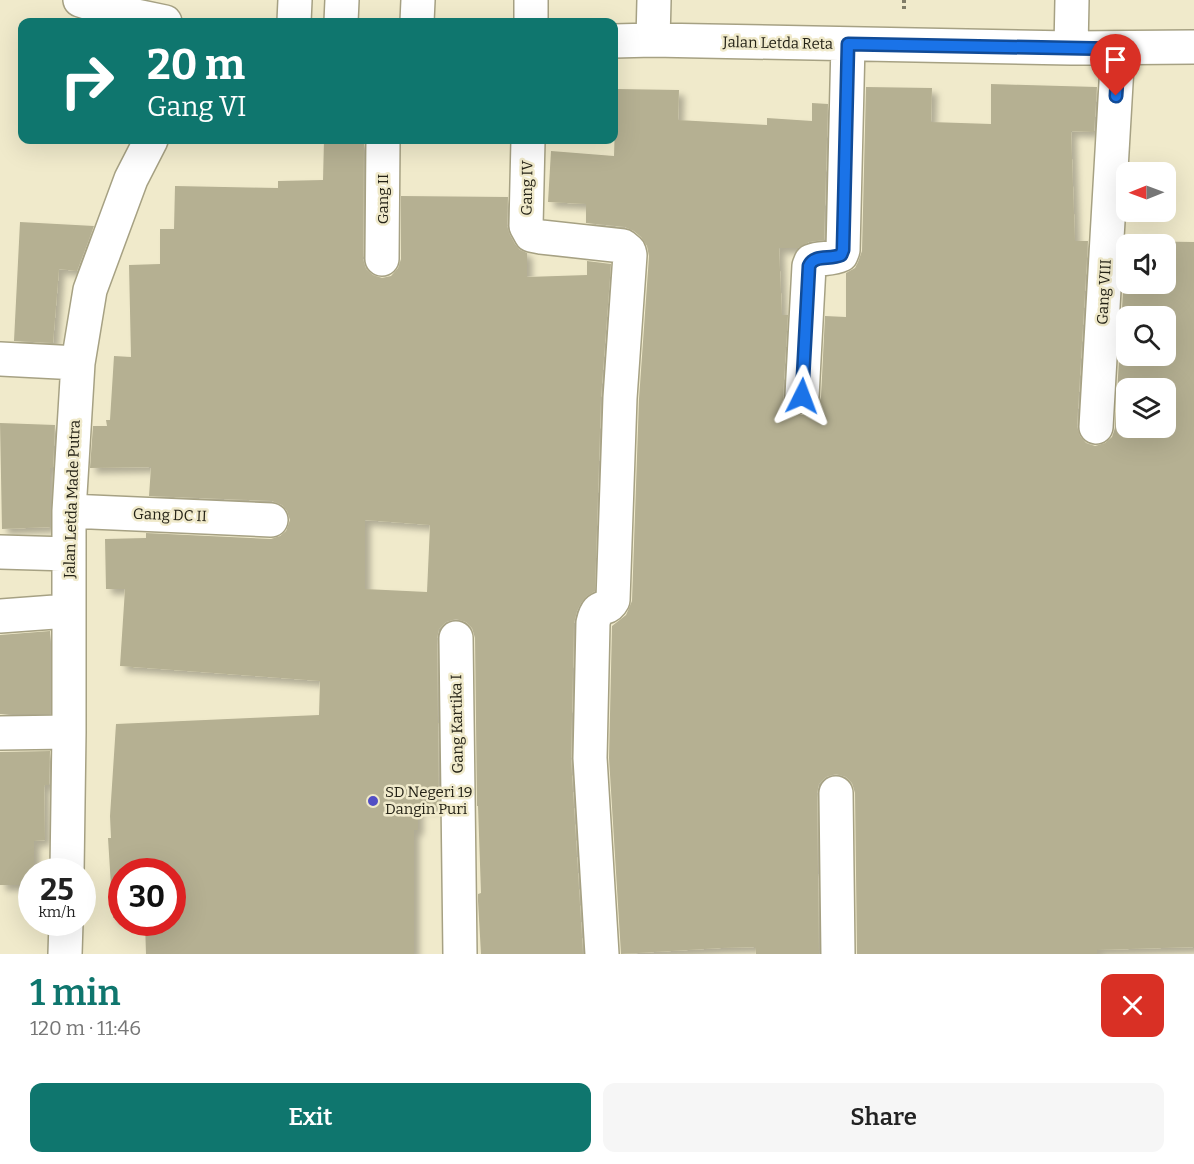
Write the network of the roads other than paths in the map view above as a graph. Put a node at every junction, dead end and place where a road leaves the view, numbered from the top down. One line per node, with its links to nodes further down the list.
1 (81, 0): 8 (street)
2 (295, 0): 9 (street)
3 (342, 0): 10 (street)
4 (418, 0): 11 (street)
5 (531, 0): 12 (street)
6 (654, 0): 13 (street)
7 (1072, 0): 17 (street)
8 (146, 18)
9 (294, 18)
10 (341, 18)
11 (417, 18)
12 (531, 18)
13 (653, 40): 14 (street, Jalan Letda Reta); 15 (street, Jalan Letda Reta)
14 (618, 41)
15 (848, 44): 17 (street, Jalan Letda Reta); 25 (street)
16 (1194, 47): 18 (street, Jalan Letda Reta)
17 (1071, 48): 18 (street, Jalan Letda Reta)
18 (1119, 49): 26 (street, Gang VIII)
19 (149, 144): 24 (street, Jalan Letda Made Putra)
20 (383, 144): 22 (street, Gang II)
21 (528, 144): 41 (street, Gang IV)
22 (382, 259)
23 (0, 358): 24 (street)
24 (78, 363): 27 (street, Jalan Letda Made Putra)
25 (802, 396)
26 (1095, 427)
27 (69, 511): 28 (street, Gang DC II); 30 (street, Jalan Letda Made Putra)
28 (271, 520)
29 (0, 552): 30 (street)
30 (69, 554): 31 (street, Jalan Letda Made Putra)
31 (68, 611): 32 (street); 34 (street, Jalan Letda Made Putra)
32 (0, 616)
33 (456, 638): 40 (street, Gang Kartika I)
34 (69, 732): 35 (street); 37 (street, Jalan Letda Made Putra)
35 (0, 733)
36 (836, 793): 42 (street)
37 (67, 858)
38 (66, 936): 39 (street)
39 (65, 954)
40 (460, 954)
41 (602, 954)
42 (838, 954)

